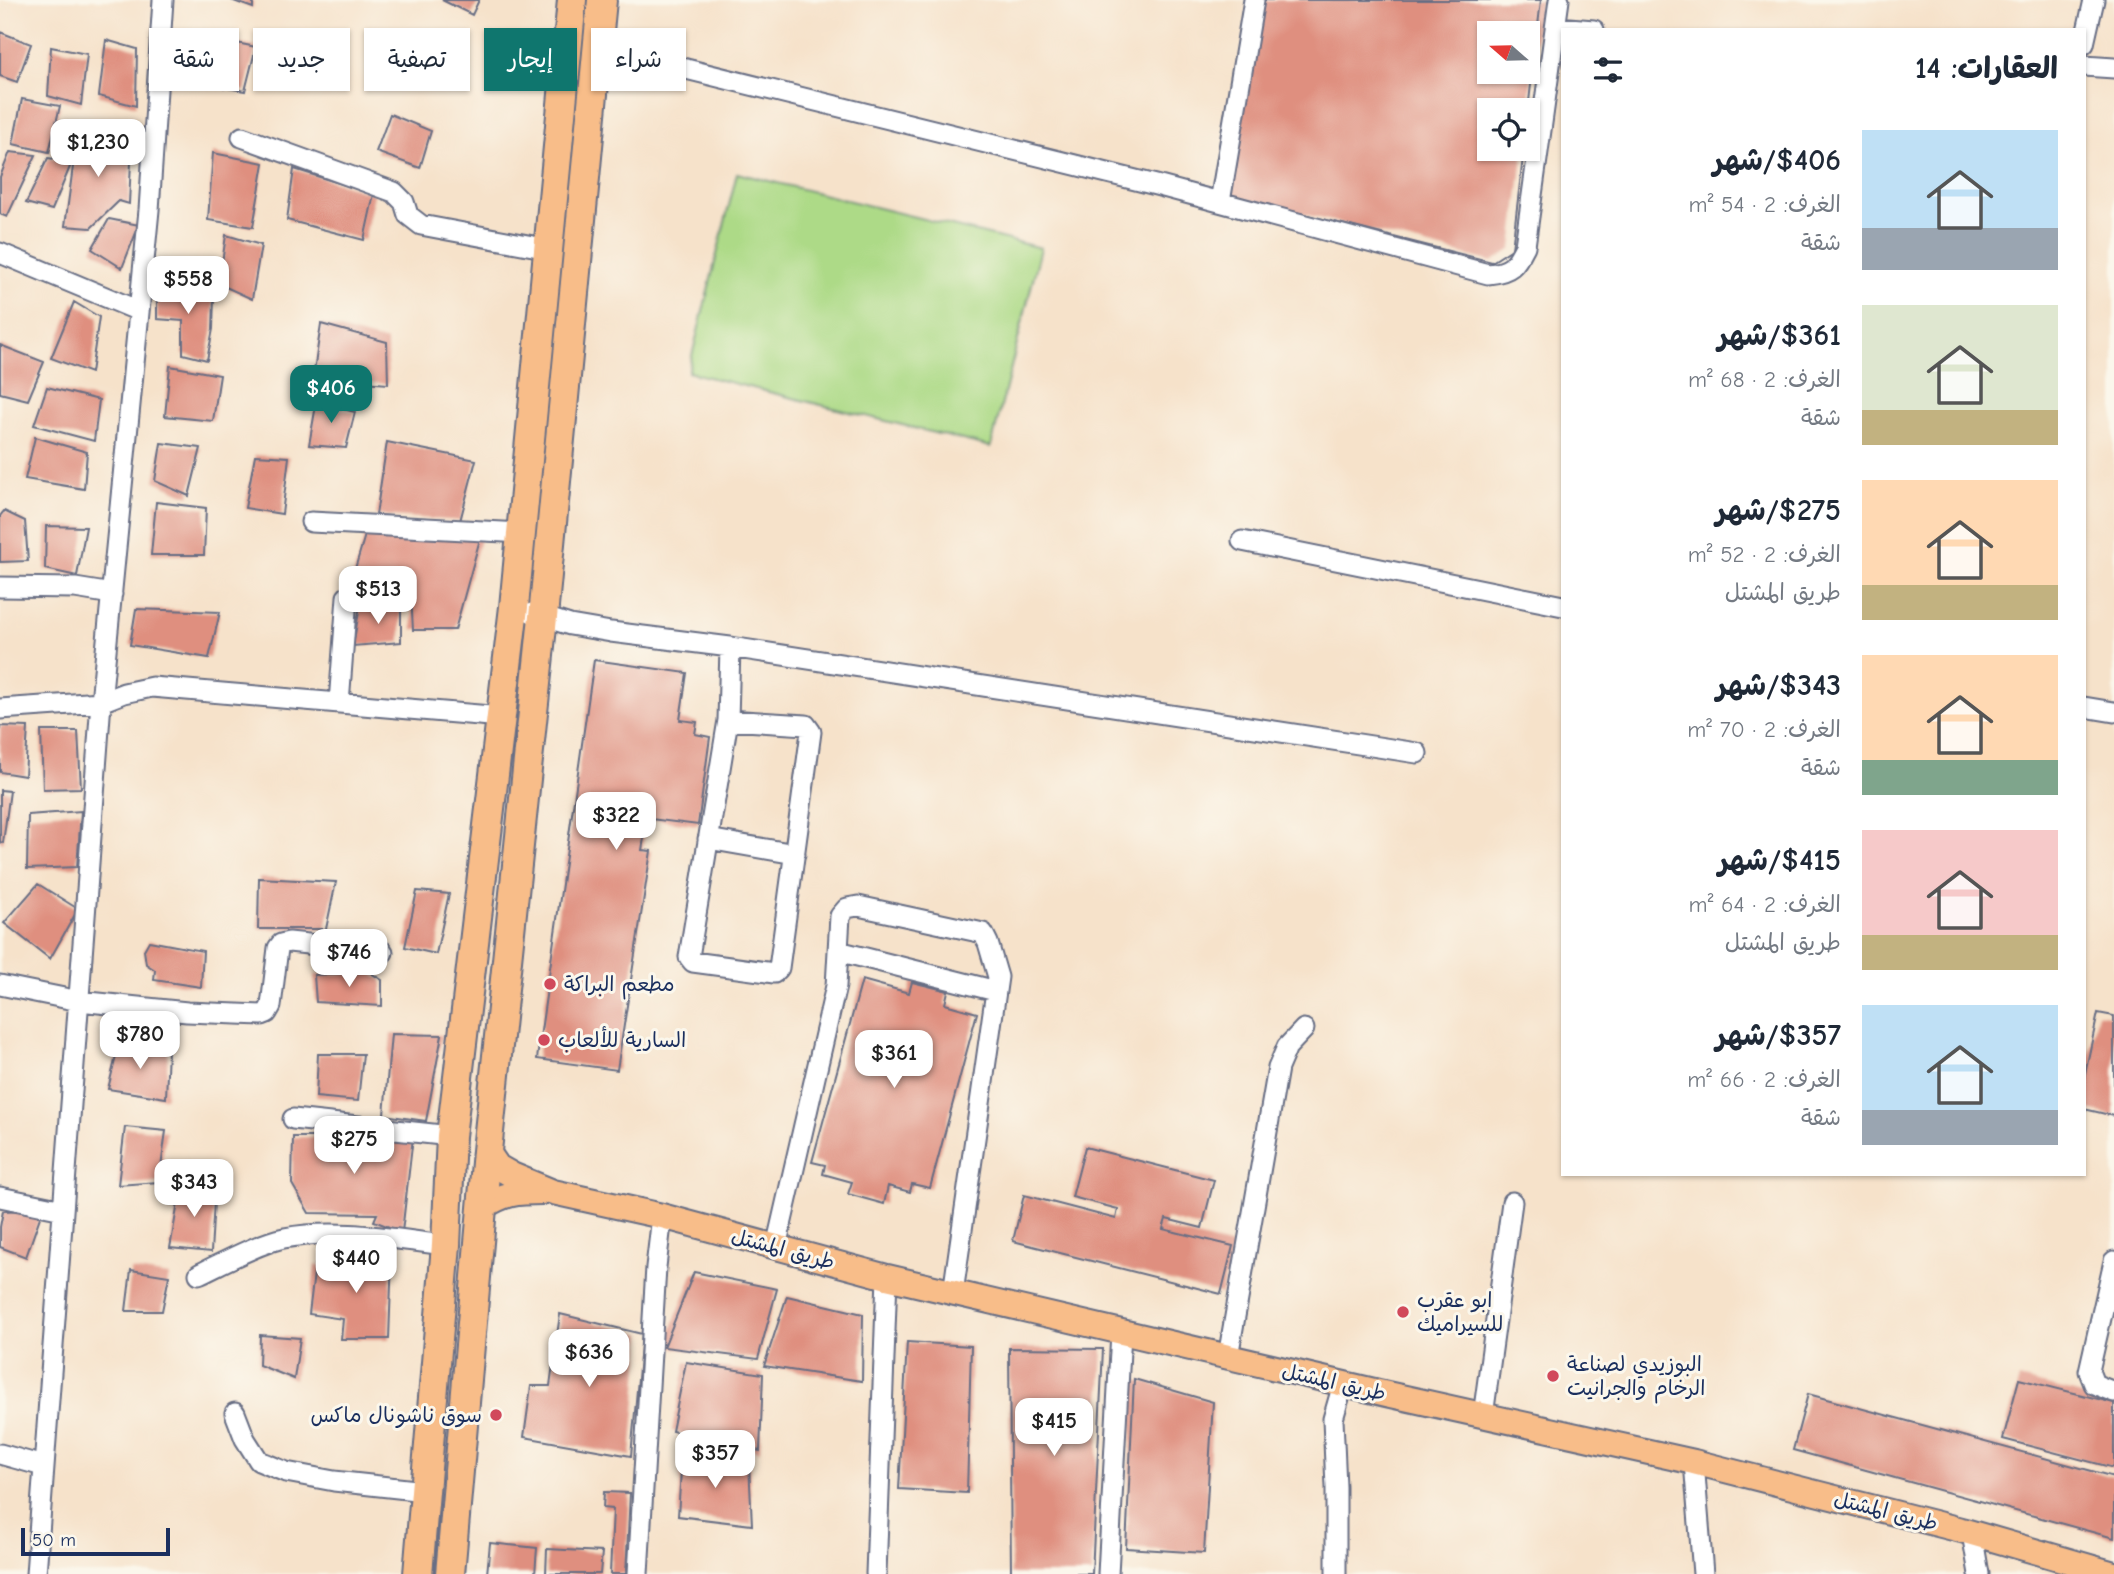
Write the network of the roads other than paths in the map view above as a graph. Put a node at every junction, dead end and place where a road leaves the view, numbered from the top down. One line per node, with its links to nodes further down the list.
1 (163, 0): 19 (street)
2 (601, 0): 8 (highway)
3 (1254, 0): 16 (street)
4 (1559, 0): 7 (street)
5 (2094, 0): 10 (street)
6 (569, 1): 17 (highway)
7 (1556, 27): 9 (street); 16 (street)
8 (599, 28)
9 (1569, 28)
10 (2086, 35)
11 (2086, 66): 12 (street)
12 (2114, 68)
13 (686, 69): 16 (street)
14 (593, 91): 28 (highway)
15 (242, 137): 17 (street)
16 (1220, 202)
17 (549, 249): 21 (highway)
18 (0, 253): 19 (street)
19 (139, 311): 24 (street)
20 (311, 522): 21 (street)
21 (522, 533): 27 (highway)
22 (1242, 541): 26 (street)
23 (0, 587): 24 (street)
24 (112, 594): 30 (street)
25 (347, 597): 31 (street)
26 (1561, 606)
27 (514, 607): 28 (street); 35 (highway)
28 (543, 617): 29 (street); 48 (highway)
29 (730, 647): 36 (street); 37 (street)
30 (101, 702): 31 (street); 33 (street); 44 (street)
31 (339, 703): 35 (street)
32 (2086, 707): 34 (street)
33 (0, 709)
34 (2114, 712)
35 (502, 717): 47 (highway)
36 (728, 720): 38 (street); 39 (street)
37 (1417, 753)
38 (708, 839): 39 (street); 39 (street)
39 (795, 854)
40 (838, 951): 43 (street); 43 (street); 56 (street)
41 (383, 952): 44 (street)
42 (0, 985): 44 (street)
43 (996, 991): 60 (street)
44 (79, 1001): 53 (street)
45 (1304, 1029): 62 (street)
46 (293, 1119): 47 (street)
47 (452, 1136): 55 (highway)
48 (487, 1151): 49 (main road, طريق المشتل); 52 (highway)
49 (553, 1192): 52 (main road, طريق المشتل); 54 (main road, طريق المشتل)
50 (0, 1197): 53 (street)
51 (1512, 1202): 66 (street)
52 (483, 1207): 74 (highway)
53 (63, 1210): 69 (street)
54 (662, 1216): 56 (main road, طريق المشتل); 75 (street)
55 (446, 1245): 58 (street); 70 (highway)
56 (776, 1247): 59 (main road, طريق المشتل)
57 (2114, 1261): 64 (street)
58 (199, 1274)
59 (887, 1278): 60 (main road, طريق المشتل); 76 (street)
60 (953, 1293): 61 (main road, طريق المشتل)
61 (1121, 1332): 62 (main road, طريق المشتل); 77 (street)
62 (1228, 1357): 63 (main road, طريق المشتل)
63 (1343, 1384): 66 (main road, طريق المشتل); 78 (street)
64 (2114, 1392)
65 (235, 1413): 70 (street)
66 (1483, 1416): 68 (main road, طريق المشتل)
67 (0, 1454): 69 (street)
68 (1694, 1462): 71 (main road, طريق المشتل); 79 (street)
69 (43, 1466): 72 (street)
70 (425, 1491): 73 (highway)
71 (1972, 1533): 80 (street); 81 (main road, طريق المشتل)
72 (36, 1574)
73 (418, 1574)
74 (450, 1574)
75 (638, 1574)
76 (876, 1574)
77 (1108, 1574)
78 (1336, 1574)
79 (1703, 1574)
80 (1979, 1574)
81 (2113, 1574)

